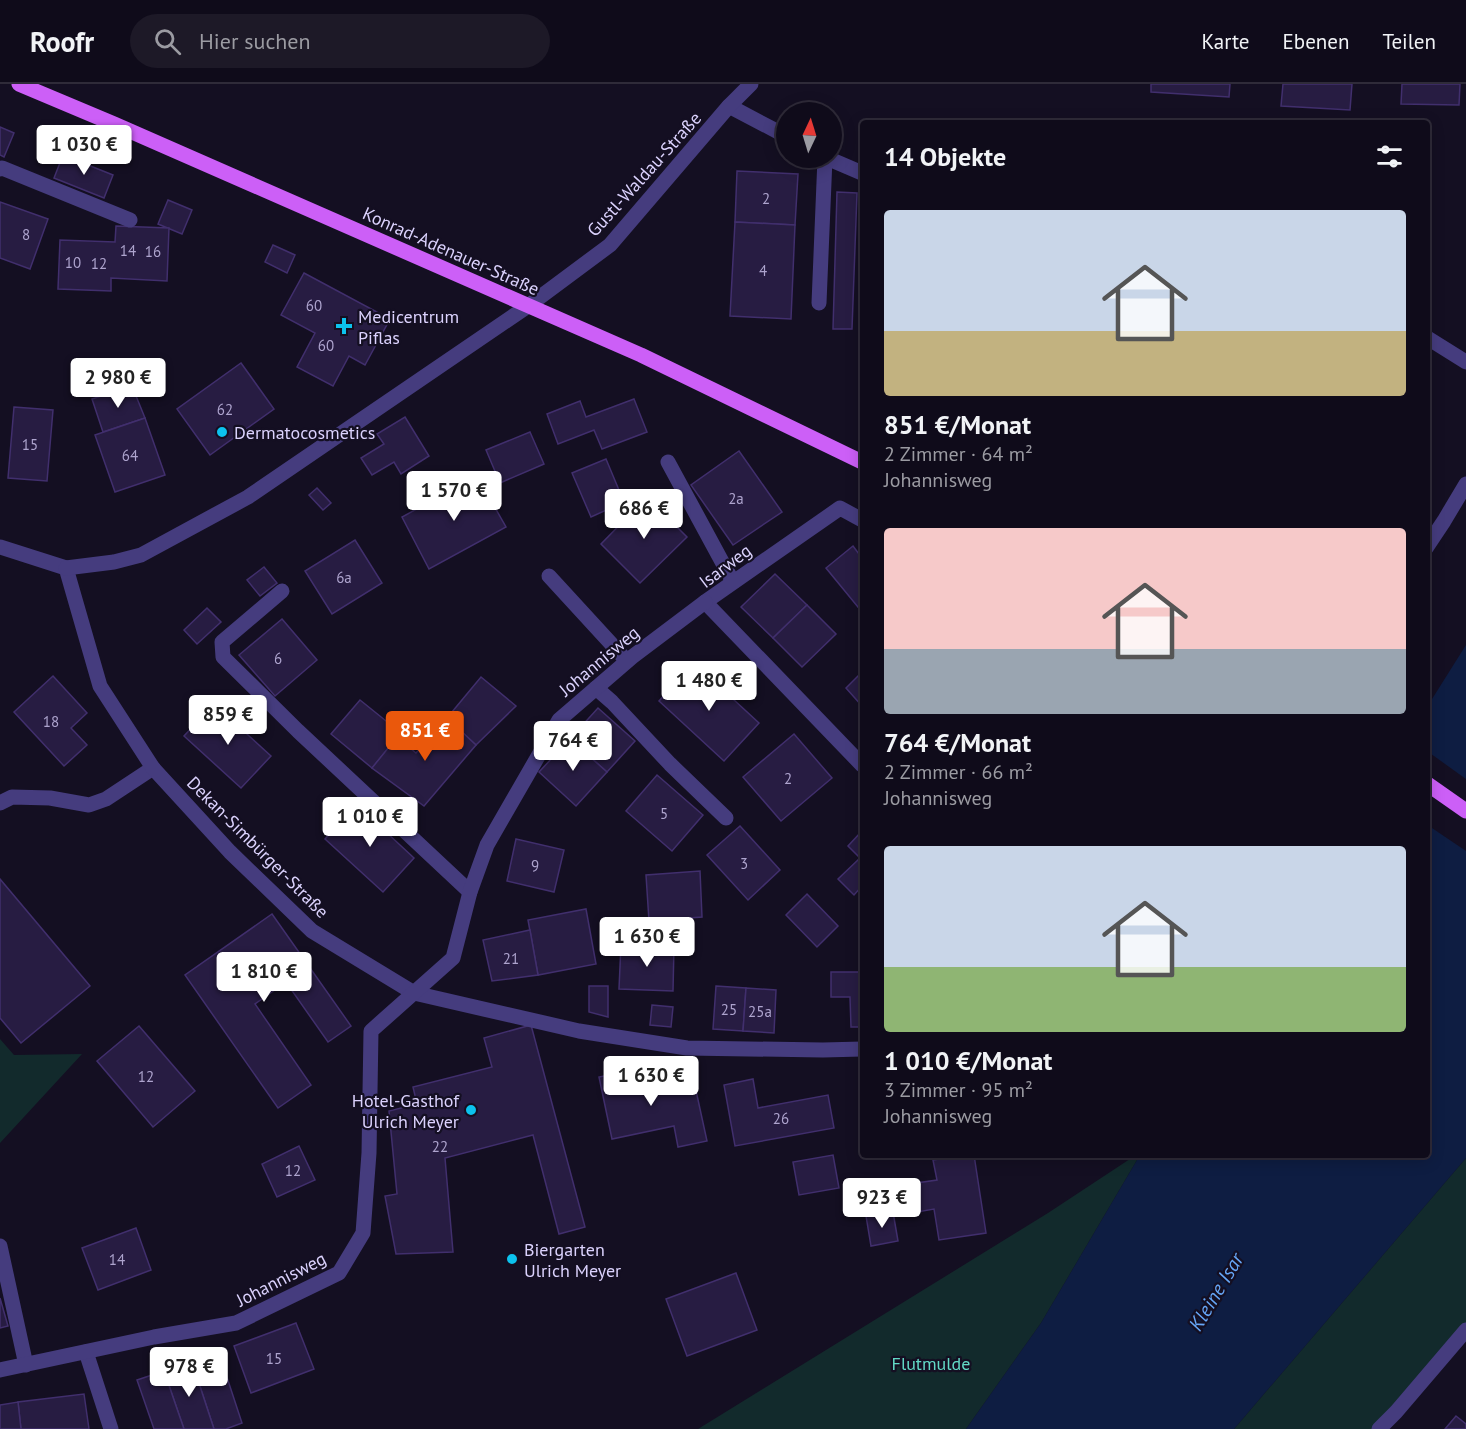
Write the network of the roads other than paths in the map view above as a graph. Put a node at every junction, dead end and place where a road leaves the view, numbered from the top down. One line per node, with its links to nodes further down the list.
1 (19, 84): 11 (main road, Konrad-Adenauer-Straße)
2 (751, 84): 3 (street, Gustl-Waldau-Straße)
3 (729, 106): 4 (street); 11 (street, Gustl-Waldau-Straße)
4 (776, 131)
5 (842, 165): 8 (street)
6 (826, 168): 10 (street)
7 (0, 169): 9 (street)
8 (860, 172)
9 (130, 220)
10 (819, 303)
11 (528, 306): 14 (main road, Konrad-Adenauer-Straße); 20 (street, Gustl-Waldau-Straße)
12 (1430, 340): 13 (street)
13 (1466, 362)
14 (860, 461)
15 (668, 462): 22 (street)
16 (1466, 484): 18 (street)
17 (860, 519): 22 (street, Isarweg)
18 (1430, 542)
19 (0, 547): 20 (street)
20 (66, 568): 28 (street, Dekan-Simbürger-Straße)
21 (549, 576): 25 (street)
22 (733, 582): 24 (street, Isarweg)
23 (282, 591): 33 (street)
24 (705, 602): 25 (street, Johannisweg); 27 (street, Isarweg)
25 (627, 661): 26 (street, Johannisweg)
26 (596, 687): 32 (street); 33 (street, Johannisweg)
27 (860, 763)
28 (153, 768): 30 (street); 34 (street, Dekan-Simbürger-Straße)
29 (1430, 786): 31 (main road)
30 (0, 802)
31 (1466, 811)
32 (726, 818)
33 (470, 892): 34 (street, Johannisweg)
34 (414, 993): 35 (street, Dekan-Simbürger-Straße); 38 (street, Johannisweg)
35 (860, 1049)
36 (0, 1246): 39 (street)
37 (1466, 1330): 42 (street)
38 (86, 1352): 39 (street, Johannisweg); 41 (street)
39 (26, 1365): 40 (street, Johannisweg)
40 (0, 1370)
41 (111, 1429)
42 (1379, 1429)

